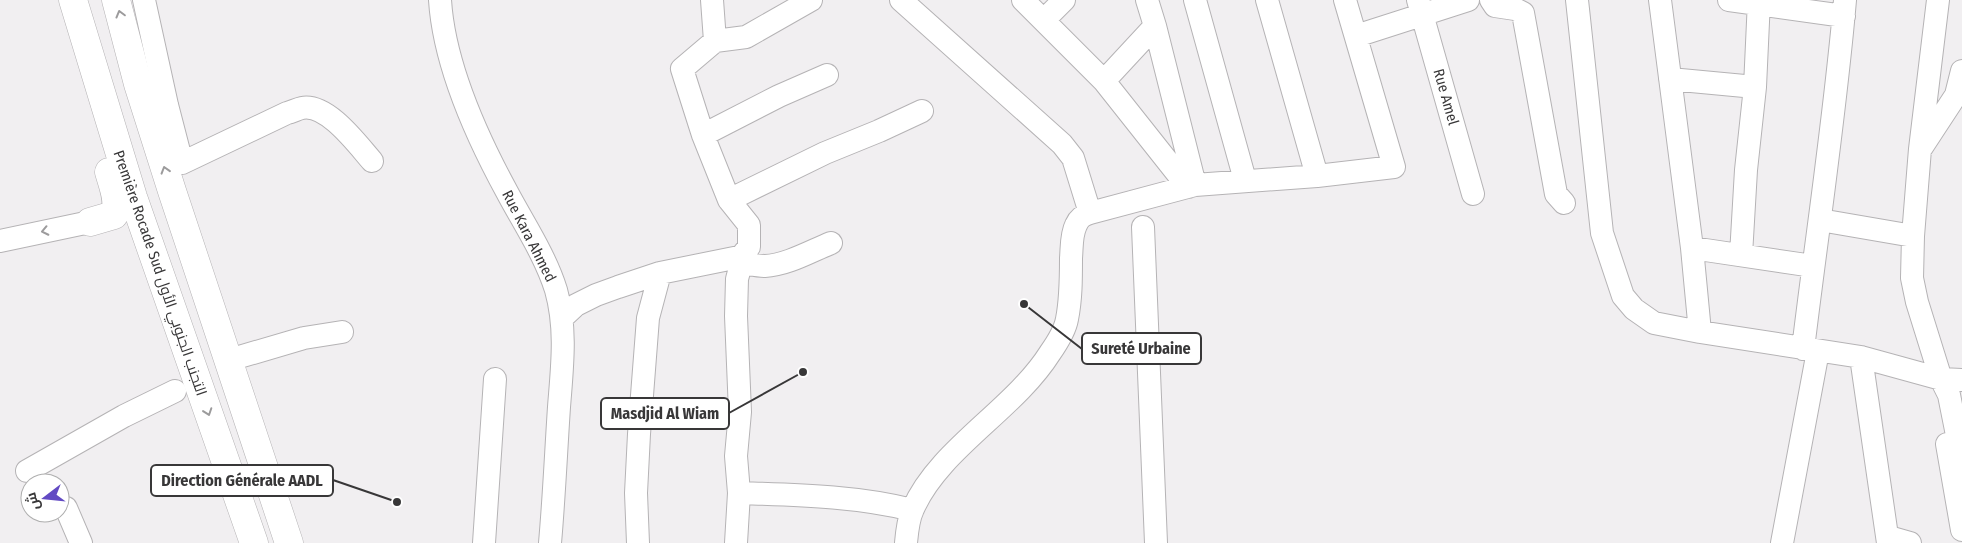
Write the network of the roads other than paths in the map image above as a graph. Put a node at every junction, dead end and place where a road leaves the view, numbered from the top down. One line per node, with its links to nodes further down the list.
1 (73, 0): 26 (highway, Première Rocade Sud التجنب الجنوبي الأول)
2 (116, 0): 60 (highway, one-way to 2)
3 (144, 0): 37 (street)
4 (440, 0): 56 (street, Rue Kara Ahmed)
5 (712, 0): 27 (street)
6 (811, 0): 27 (street)
7 (1023, 0): 23 (street)
8 (1064, 0): 23 (street)
9 (1147, 0): 24 (street)
10 (1195, 0): 39 (street)
11 (1268, 0): 38 (street)
12 (1345, 0): 25 (street)
13 (1468, 0): 21 (street)
14 (1491, 0): 43 (street)
15 (1577, 0): 58 (street)
16 (1660, 0): 30 (street)
17 (1729, 0): 20 (street)
18 (1938, 0): 35 (street)
19 (905, 2): 44 (street)
20 (1759, 2): 22 (street); 32 (street)
21 (1420, 8): 25 (street); 41 (street, Rue Amel)
22 (1844, 8): 45 (street)
23 (1044, 20): 31 (street)
24 (1155, 26): 31 (street); 40 (street)
25 (1356, 36): 38 (street)
26 (84, 37): 46 (highway); 64 (highway, Première Rocade Sud التجنب الجنوبي الأول)
27 (715, 41): 34 (street)
28 (1962, 71): 35 (street)
29 (827, 75): 34 (street)
30 (1670, 79): 32 (street); 51 (street)
31 (1104, 81): 40 (street)
32 (1755, 88): 52 (street)
33 (922, 111): 42 (street)
34 (703, 135): 42 (street)
35 (1920, 149): 48 (street)
36 (372, 161): 37 (street)
37 (182, 163): 60 (highway)
38 (1318, 176): 39 (street)
39 (1245, 180): 40 (street)
40 (1192, 186): 44 (street)
41 (1473, 194)
42 (729, 200): 53 (street)
43 (1564, 203)
44 (1090, 213): 68 (street)
45 (1820, 220): 48 (street); 54 (street)
46 (90, 222): 49 (street, one-way to 49)
47 (1143, 227): 80 (street)
48 (1912, 236): 63 (street)
49 (0, 241)
50 (831, 243): 53 (street)
51 (1692, 248): 52 (street); 58 (street)
52 (1741, 255): 54 (street)
53 (741, 263): 55 (street); 67 (street)
54 (1813, 266): 59 (street)
55 (660, 273): 56 (street); 77 (street)
56 (562, 318): 76 (street, Rue Kara Ahmed)
57 (342, 332): 60 (street)
58 (1700, 332): 59 (street)
59 (1811, 350): 61 (street); 81 (street)
60 (227, 355): 74 (highway)
61 (1861, 357): 63 (street); 71 (street)
62 (495, 379): 75 (street)
63 (1951, 379): 65 (street); 70 (street)
64 (186, 388): 66 (street); 73 (highway, Première Rocade Sud التجنب الجنوبي الأول, one-way to 73)
65 (1962, 460)
66 (28, 471)
67 (739, 493): 68 (street); 78 (street)
68 (912, 510): 79 (street)
69 (70, 518): 72 (street)
70 (1962, 530)
71 (1896, 541)
72 (80, 543)
73 (254, 543)
74 (289, 543)
75 (484, 543)
76 (550, 543)
77 (638, 543)
78 (736, 543)
79 (906, 543)
80 (1156, 543)
81 (1782, 543)

